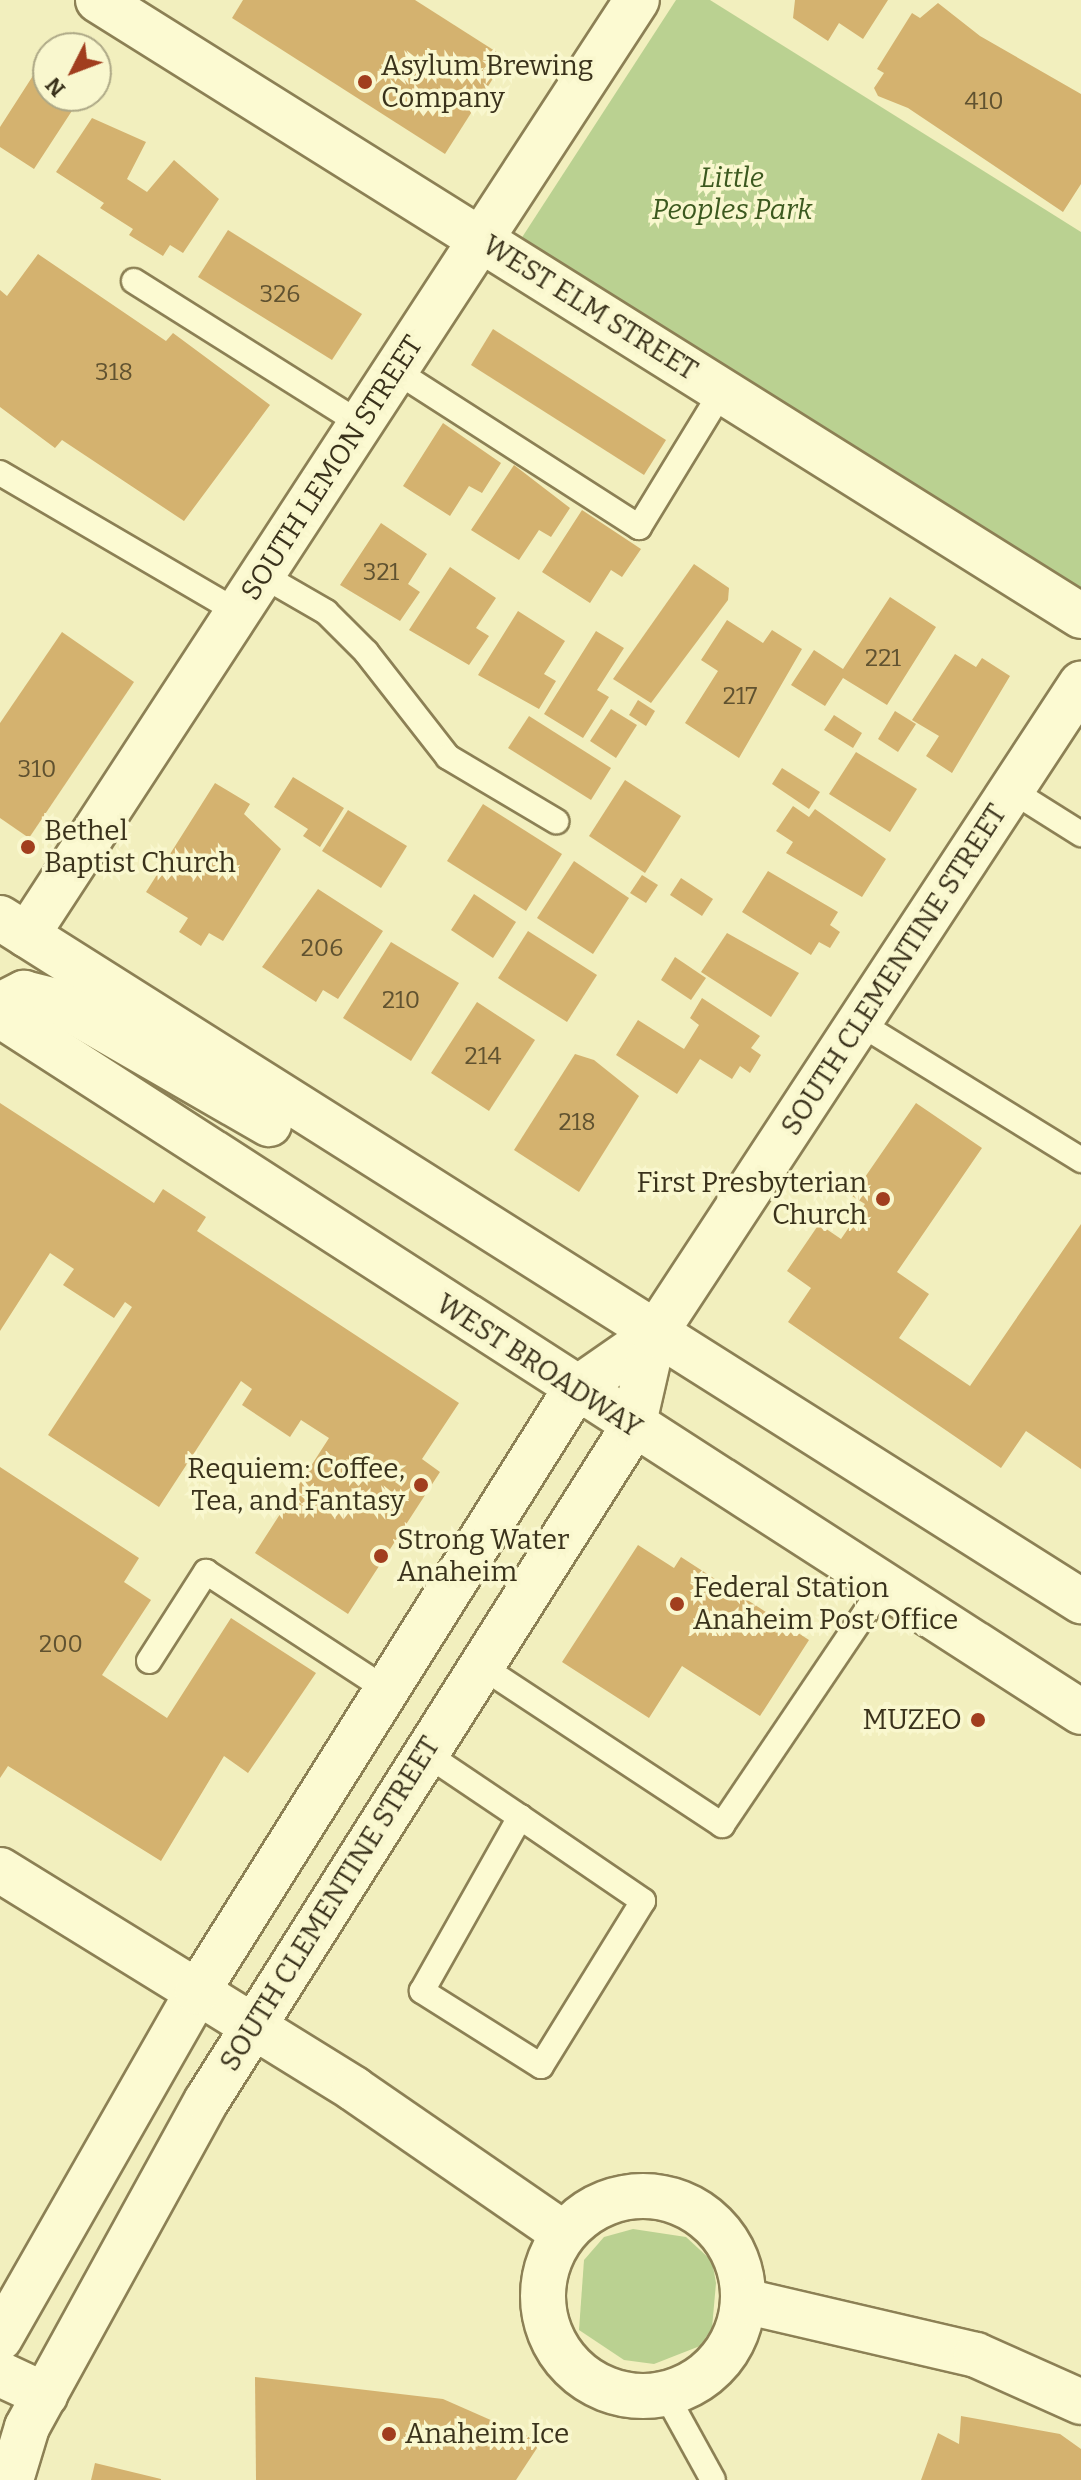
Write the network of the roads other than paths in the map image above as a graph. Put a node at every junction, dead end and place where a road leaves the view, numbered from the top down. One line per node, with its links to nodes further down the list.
1 (98, 0): 3 (street, WEST ELM STREET)
2 (637, 0): 3 (street, SOUTH LEMON STREET)
3 (482, 240): 5 (street, SOUTH LEMON STREET); 6 (street, WEST ELM STREET)
4 (134, 281): 7 (lane)
5 (396, 371): 6 (lane); 7 (street, SOUTH LEMON STREET)
6 (722, 391): 11 (street, WEST ELM STREET)
7 (361, 424): 9 (street, SOUTH LEMON STREET)
8 (0, 473): 10 (lane)
9 (262, 575): 10 (street, SOUTH LEMON STREET); 14 (lane)
10 (238, 612): 16 (street, SOUTH LEMON STREET)
11 (1081, 616)
12 (1081, 684): 13 (street, SOUTH CLEMENTINE STREET)
13 (1011, 790): 15 (lane); 19 (street, SOUTH CLEMENTINE STREET)
14 (556, 821)
15 (1081, 834)
16 (9, 935): 20 (street)
17 (0, 1005): 20 (street)
18 (0, 1015): 23 (street, WEST BROADWAY)
19 (861, 1024): 21 (lane); 22 (street, SOUTH CLEMENTINE STREET)
20 (329, 1128): 22 (street)
21 (1081, 1160)
22 (654, 1335): 23 (street, SOUTH CLEMENTINE STREET); 24 (street, SOUTH CLEMENTINE STREET); 26 (street)
23 (575, 1390): 24 (street, WEST BROADWAY); 29 (street, SOUTH CLEMENTINE STREET)
24 (633, 1427): 25 (street, WEST BROADWAY); 28 (street, SOUTH CLEMENTINE STREET)
25 (883, 1586): 28 (lane); 30 (street, WEST BROADWAY)
26 (1081, 1601)
27 (149, 1661): 29 (lane)
28 (481, 1666): 31 (street, SOUTH CLEMENTINE STREET)
29 (387, 1690): 34 (street, SOUTH CLEMENTINE STREET)
30 (1081, 1712)
31 (425, 1753): 32 (lane); 35 (street, SOUTH CLEMENTINE STREET)
32 (520, 1817): 32 (lane)
33 (0, 1870): 34 (street)
34 (197, 1992): 35 (street); 38 (street, SOUTH CLEMENTINE STREET)
35 (251, 2025): 36 (street); 41 (street, SOUTH CLEMENTINE STREET)
36 (563, 2233): 37 (street); 40 (street)
37 (744, 2301): 40 (street); 42 (street)
38 (0, 2338)
39 (0, 2374): 41 (street)
40 (665, 2393): 44 (lane)
41 (45, 2395): 43 (street, SOUTH CLEMENTINE STREET)
42 (1081, 2402)
43 (11, 2480)
44 (713, 2480)

